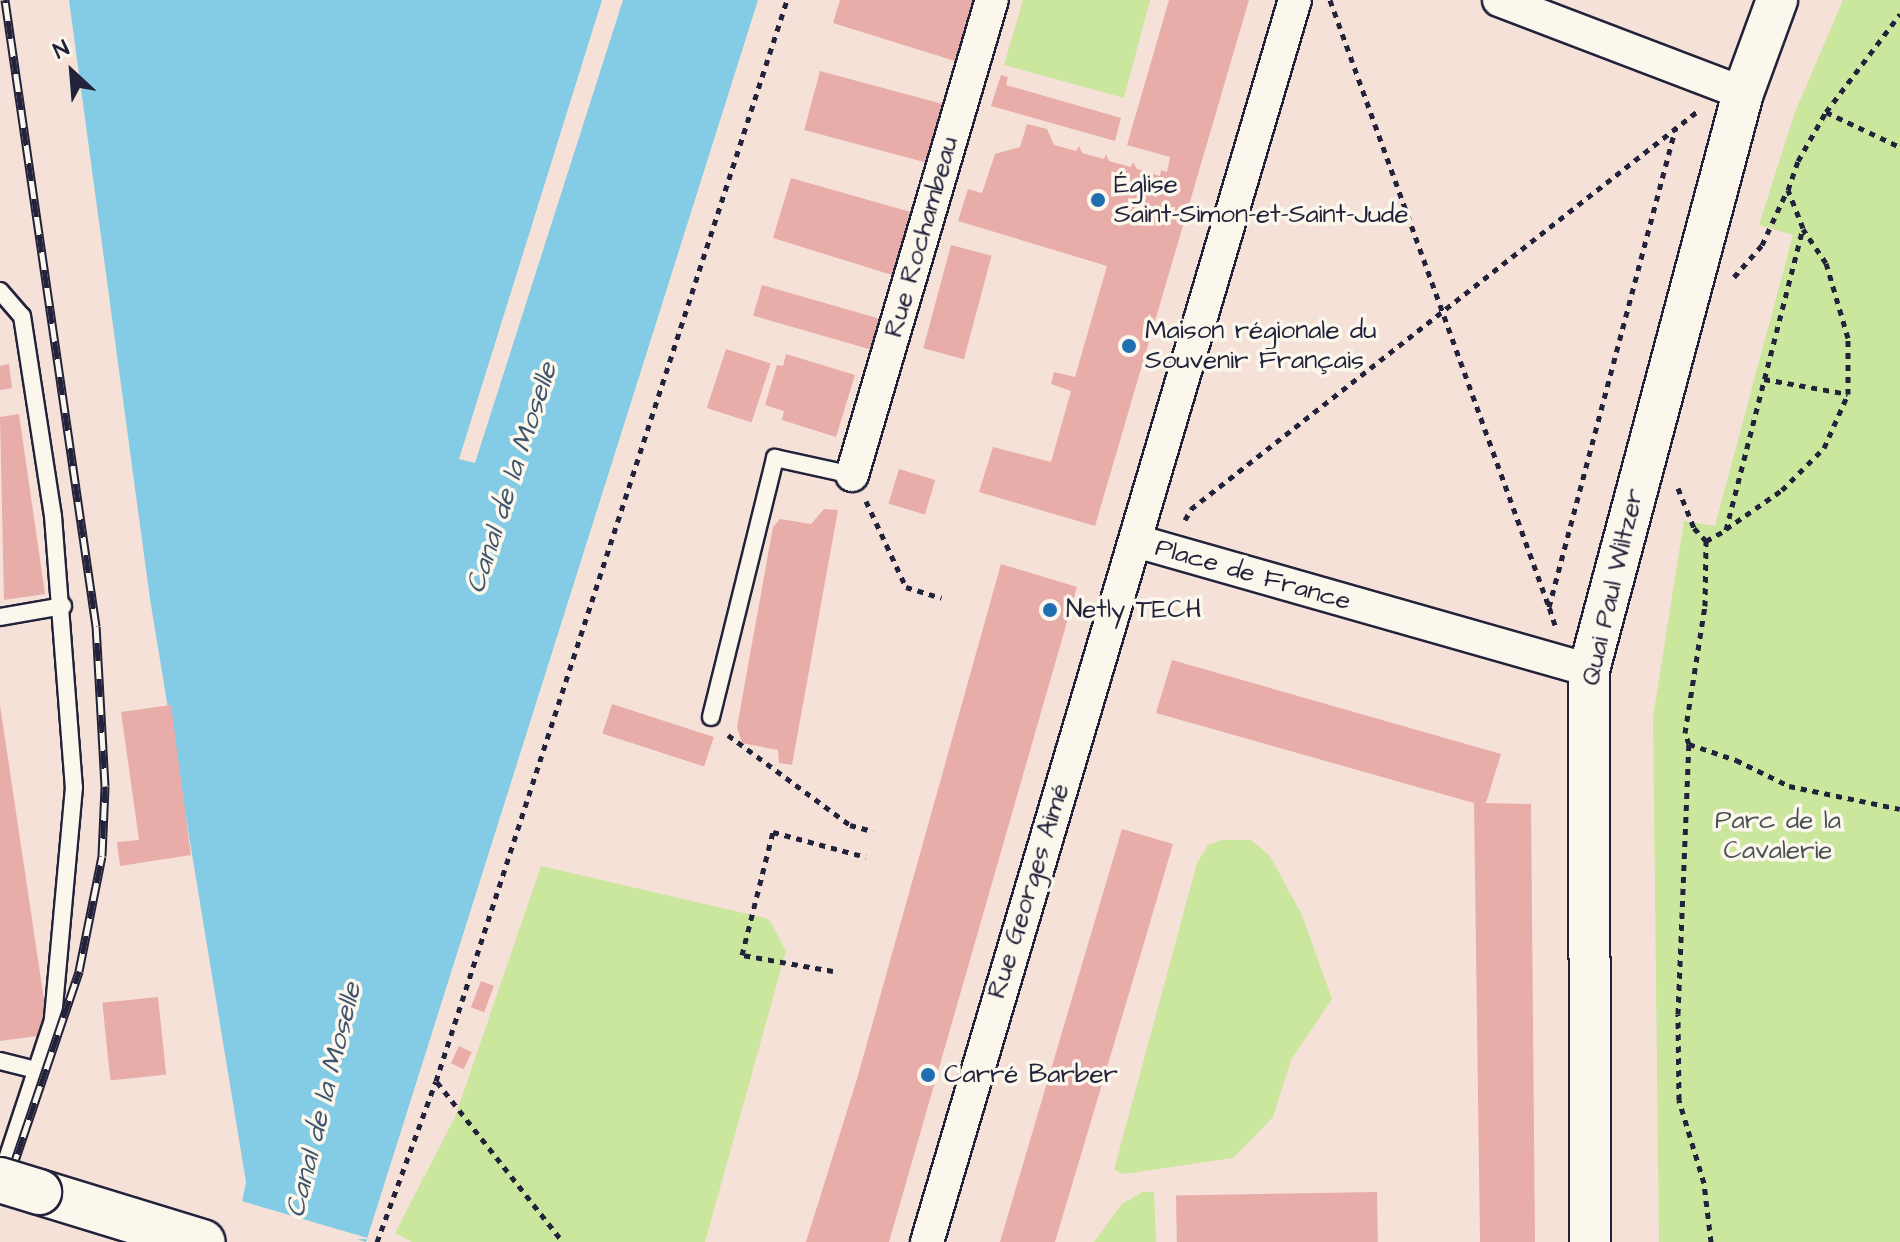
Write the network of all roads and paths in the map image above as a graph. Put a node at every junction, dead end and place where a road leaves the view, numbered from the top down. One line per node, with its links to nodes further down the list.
1 (787, 0): 40 (path)
2 (992, 0): 20 (street, Rue Rochambeau)
3 (1295, 0): 24 (street, Place de France)
4 (1330, 0): 17 (path)
5 (1499, 0): 8 (street)
6 (1777, 0): 8 (street, Quai Paul Wiltzer)
7 (1900, 14): 10 (path)
8 (1743, 93): 31 (street, Quai Paul Wiltzer)
9 (1699, 109): 11 (path)
10 (1826, 112): 12 (path); 13 (path)
11 (1676, 127): 17 (path); 28 (path)
12 (1900, 147)
13 (1788, 190): 14 (path); 15 (path)
14 (1803, 228): 18 (path); 19 (path)
15 (1731, 280)
16 (0, 291): 27 (lane)
17 (1441, 311): 23 (path); 28 (path)
18 (1764, 379): 19 (path); 22 (path)
19 (1848, 394): 22 (path)
20 (852, 475): 26 (path); 32 (lane)
21 (1672, 478): 25 (path)
22 (1726, 530): 25 (path)
23 (1178, 534)
24 (1136, 541): 31 (street, Place de France); 45 (street, Rue Georges Aimé)
25 (1706, 541): 33 (path)
26 (941, 598)
27 (63, 606): 29 (lane); 39 (lane)
28 (1549, 607): 30 (path)
29 (0, 617)
30 (1558, 632)
31 (1589, 670): 46 (street, Quai Paul Wiltzer)
32 (711, 717): 35 (path)
33 (1689, 744): 34 (path); 47 (path)
34 (1900, 809)
35 (873, 831)
36 (866, 857): 37 (path)
37 (833, 971)
38 (0, 1061): 39 (lane)
39 (37, 1070): 41 (lane)
40 (436, 1081): 43 (path); 44 (path)
41 (0, 1181): 42 (main road, bridge)
42 (184, 1236)
43 (377, 1242)
44 (563, 1242)
45 (927, 1242)
46 (1590, 1242)
47 (1711, 1242)

